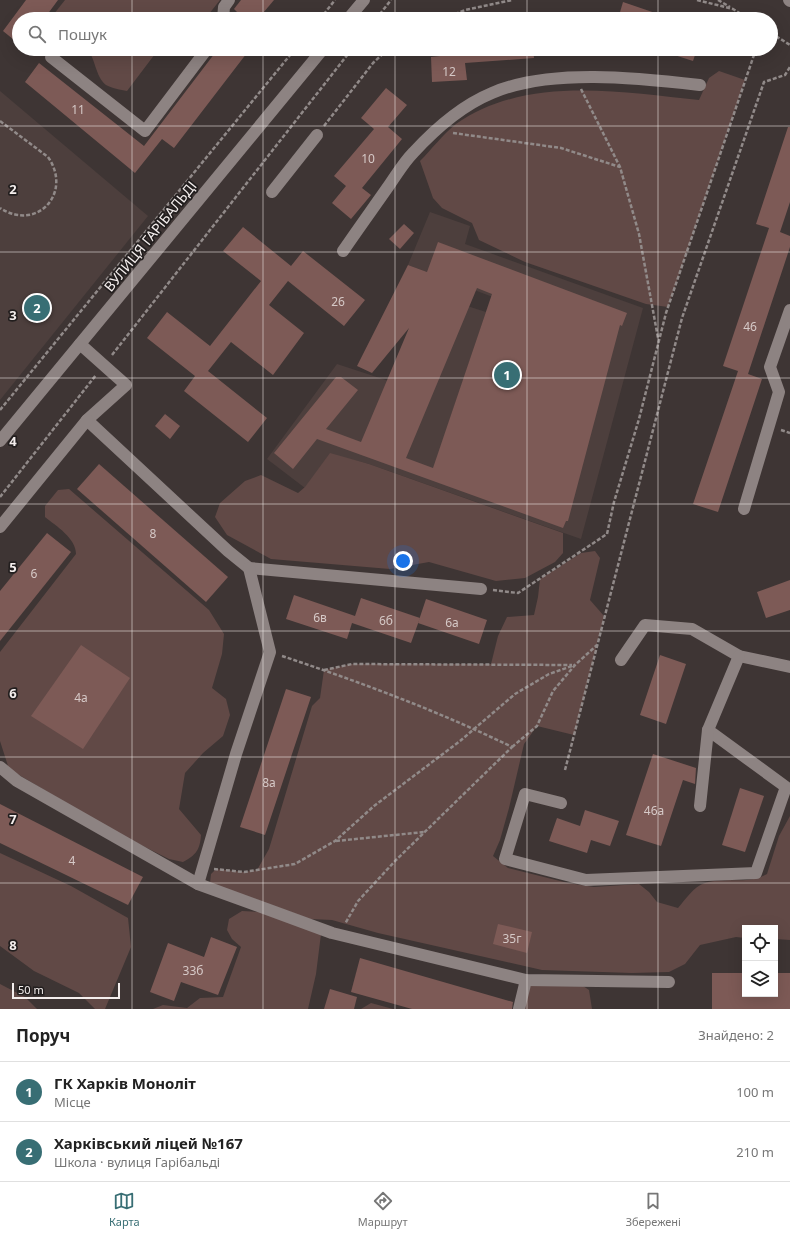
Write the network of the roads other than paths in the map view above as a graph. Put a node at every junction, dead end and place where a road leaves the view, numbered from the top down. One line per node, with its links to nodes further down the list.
1 (229, 0): 3 (street)
2 (364, 0): 4 (street)
3 (224, 12)
4 (354, 12)
5 (202, 56): 7 (street)
6 (317, 56): 13 (street, ВУЛИЦЯ ГАРІБАЛЬДІ)
7 (51, 57)
8 (700, 85): 11 (street)
9 (317, 135): 10 (street)
10 (272, 192)
11 (342, 251)
12 (790, 310): 16 (street)
13 (80, 344): 14 (street); 15 (street, ВУЛИЦЯ ГАРІБАЛЬДІ)
14 (87, 420): 17 (street); 18 (street)
15 (0, 441)
16 (744, 509)
17 (0, 527)
18 (249, 568): 19 (street); 27 (street)
19 (482, 589)
20 (739, 656): 21 (street); 22 (street); 23 (street)
21 (621, 660)
22 (790, 667)
23 (708, 730): 25 (street); 26 (street)
24 (0, 767): 27 (street)
25 (561, 803)
26 (700, 806)
27 (198, 884): 28 (street)
28 (526, 980): 29 (street); 30 (street)
29 (669, 982)
30 (518, 1009)

